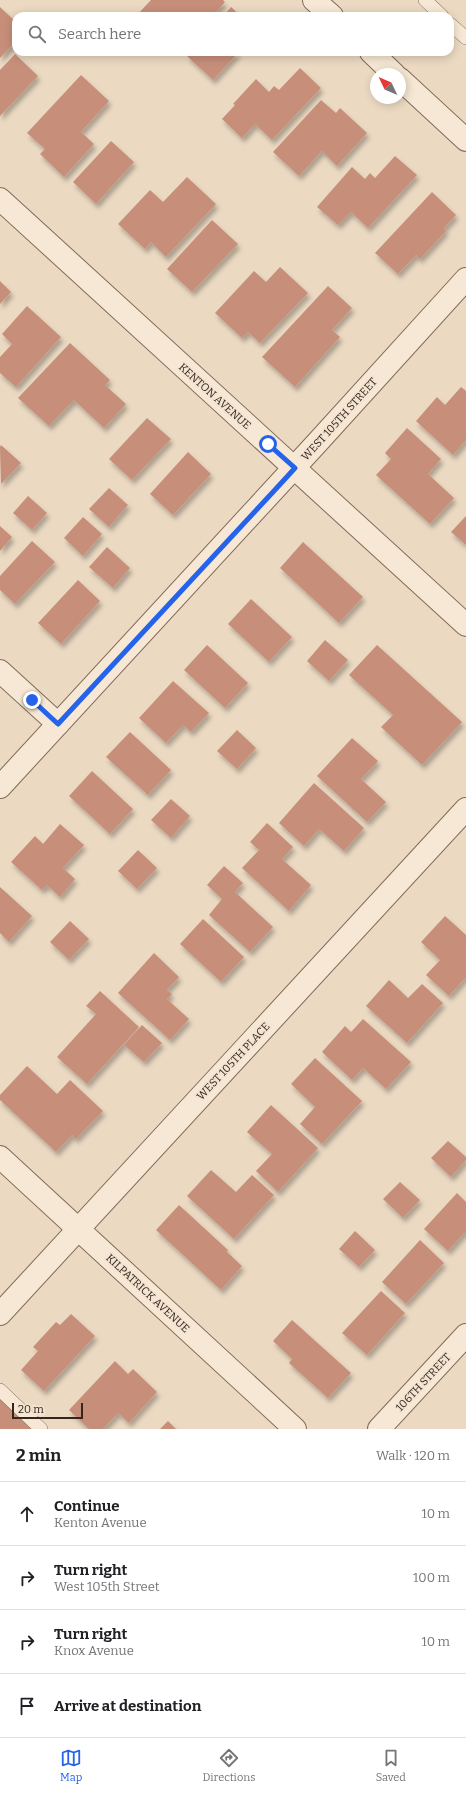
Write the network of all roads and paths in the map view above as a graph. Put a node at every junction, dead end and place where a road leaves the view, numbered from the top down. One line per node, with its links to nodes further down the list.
1 (314, 0): 3 (street)
2 (425, 0): 4 (lane)
3 (328, 12)
4 (438, 12)
5 (454, 28): 6 (lane)
6 (466, 38)
7 (375, 56): 8 (street)
8 (388, 68)
9 (406, 85): 10 (street)
10 (466, 140)
11 (0, 199): 13 (street, KENTON AVENUE)
12 (466, 279): 13 (street, WEST 105TH STREET)
13 (295, 468): 14 (street, KENTON AVENUE); 16 (street, WEST 105TH STREET)
14 (466, 625)
15 (0, 671): 16 (street)
16 (58, 724): 17 (street, WEST 105TH STREET)
17 (0, 787)
18 (466, 808): 20 (street, WEST 105TH PLACE)
19 (0, 1157): 20 (street, KILPATRICK AVENUE)
20 (79, 1229): 21 (street, WEST 105TH PLACE); 25 (street, KILPATRICK AVENUE)
21 (0, 1314)
22 (466, 1335): 26 (street, 106TH STREET)
23 (0, 1390): 24 (lane)
24 (41, 1429)
25 (295, 1429)
26 (379, 1429)

